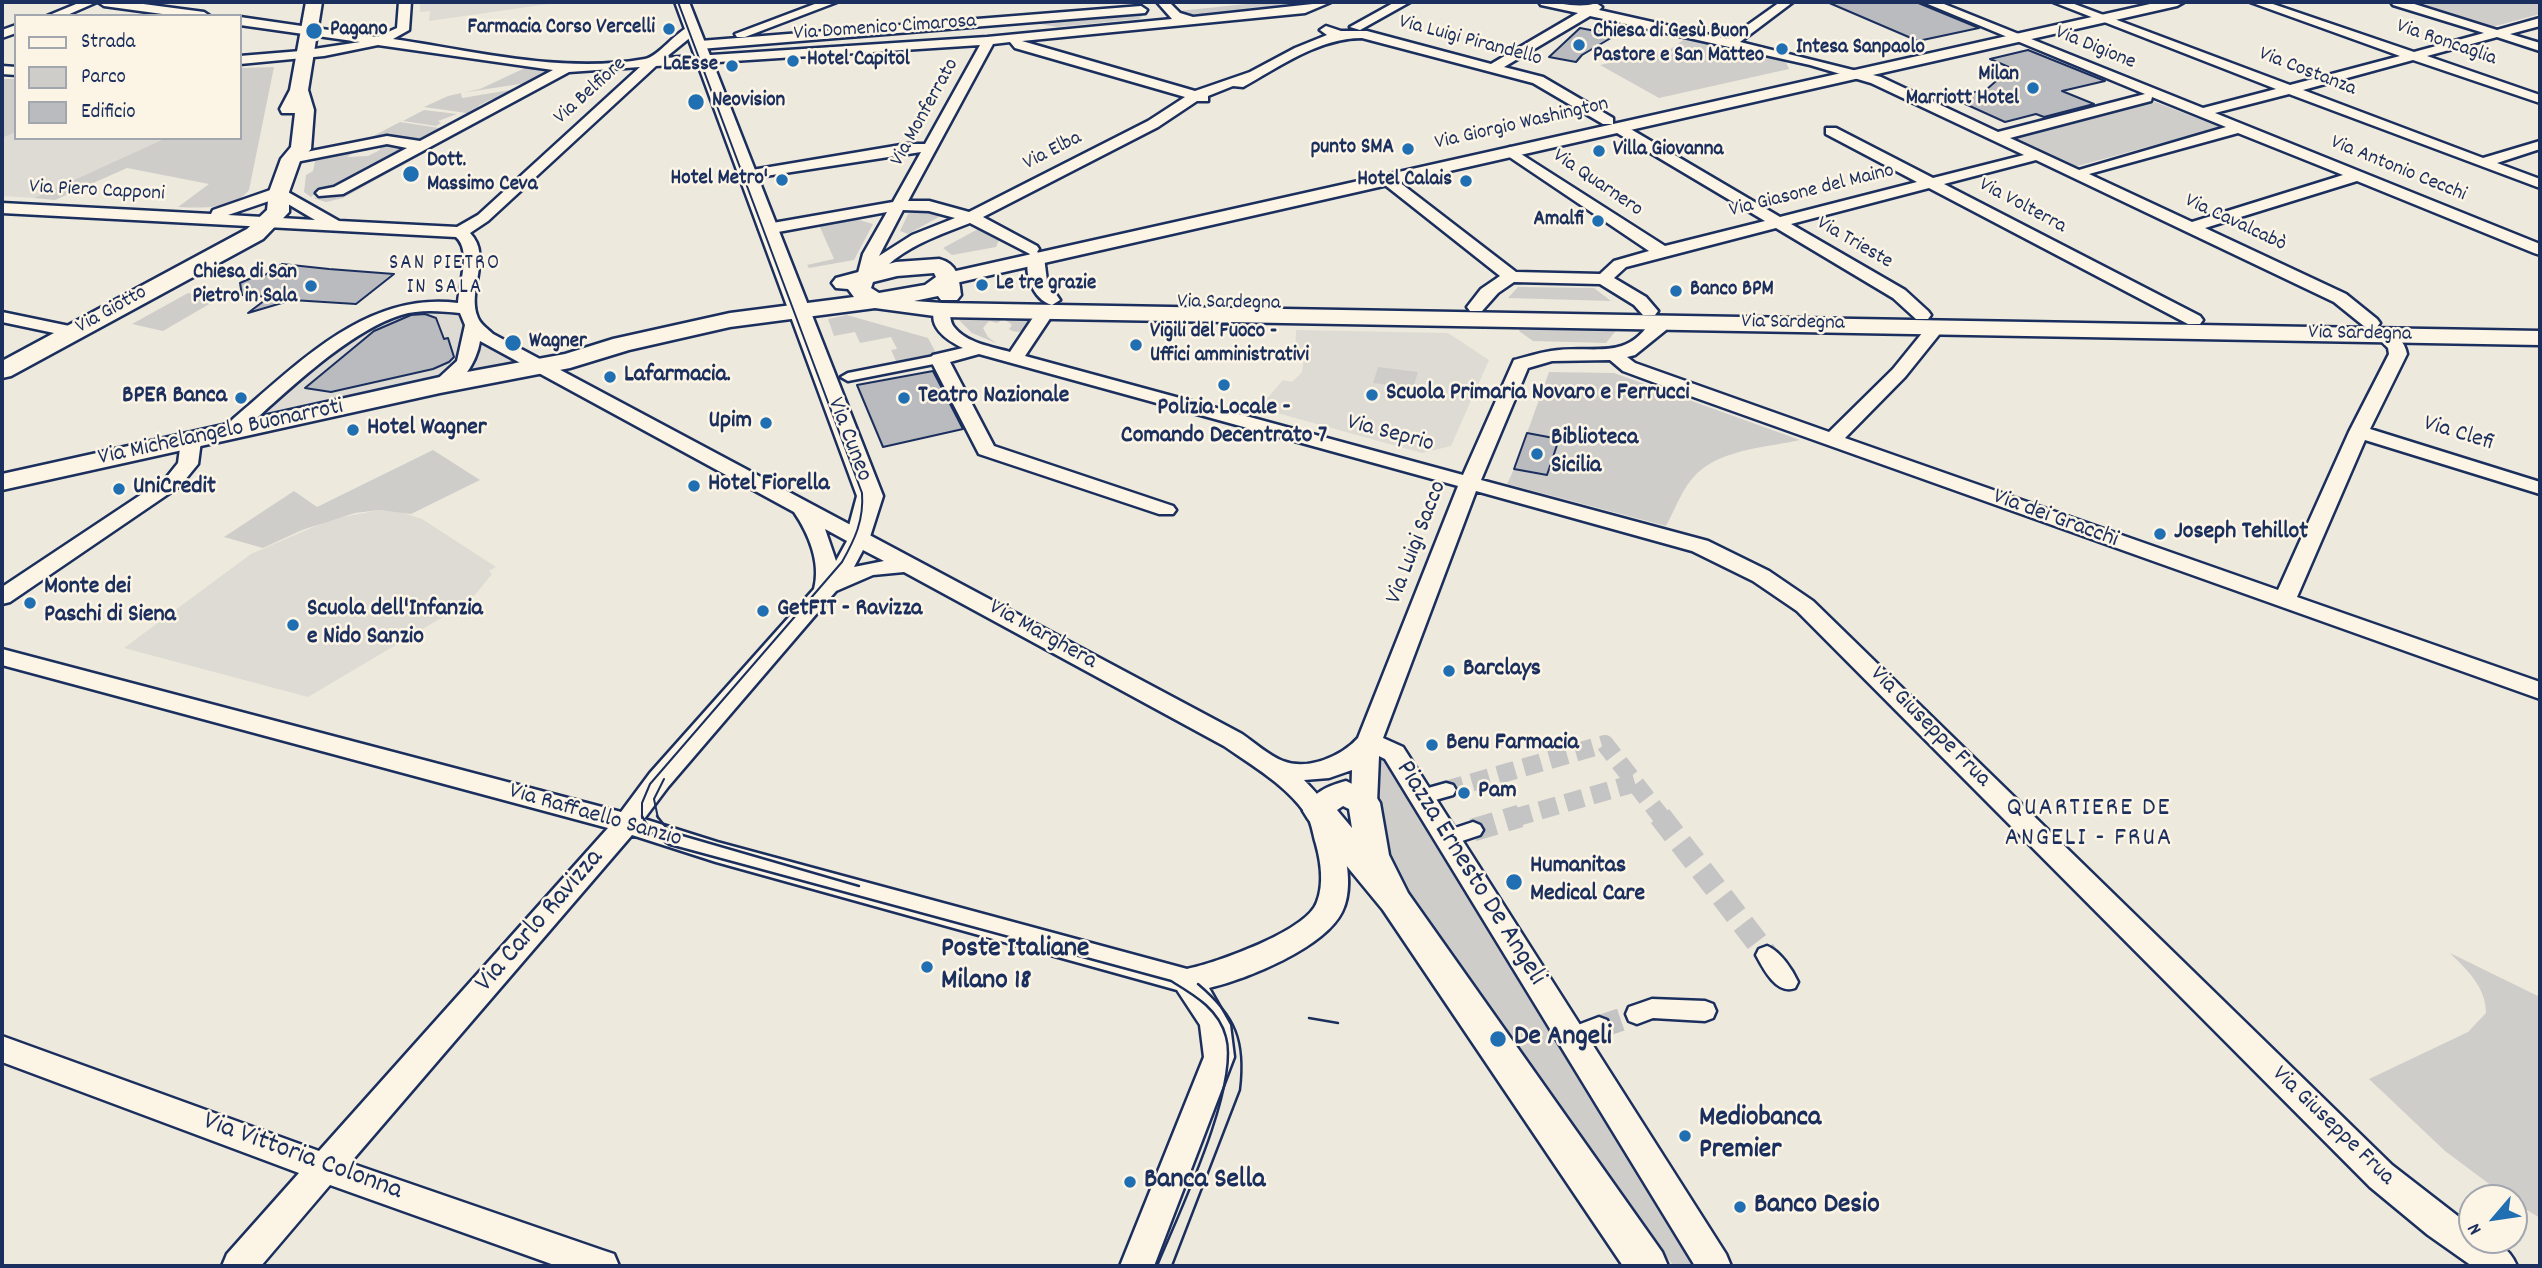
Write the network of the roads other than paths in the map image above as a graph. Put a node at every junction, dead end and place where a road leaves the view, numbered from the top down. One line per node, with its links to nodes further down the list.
1 (91, 2): 24 (street)
2 (104, 2): 25 (street)
3 (405, 2): 41 (street)
4 (682, 2): 34 (street)
5 (831, 2): 47 (street)
6 (1087, 2): 27 (street, Via Domenico Cimarosa)
7 (1325, 2): 23 (street, Via Domenico Cimarosa)
8 (1387, 2): 35 (street, Via Elba)
9 (1404, 2): 36 (street)
10 (1545, 2): 22 (street)
11 (1604, 2): 22 (street)
12 (1787, 2): 43 (street)
13 (1929, 2): 39 (street, Via Digione)
14 (2059, 2): 28 (street, Via Costanza)
15 (2146, 2): 28 (street, Via Giorgio Washington)
16 (2177, 2): 28 (street, Via Giorgio Washington)
17 (2258, 2): 49 (street, Via Roncaglia)
18 (2398, 2): 38 (street)
19 (1165, 5): 20 (street, Via Domenico Cimarosa); 27 (street, Via Domenico Cimarosa); 29 (street, Via Domenico Cimarosa)
20 (1191, 6)
21 (305, 9): 33 (street); 37 (main road)
22 (1589, 11): 43 (street); 53 (street)
23 (1271, 13): 29 (street, Via Domenico Cimarosa); 35 (street, Via Domenico Cimarosa)
24 (58, 14)
25 (190, 14)
26 (1010, 14): 27 (street, Via Domenico Cimarosa); 31 (street, Via Domenico Cimarosa); 40 (street)
27 (1062, 16)
28 (2096, 16): 39 (street, Via Giorgio Washington); 56 (street, Via Costanza)
29 (1192, 20): 40 (street, Via Domenico Cimarosa)
30 (242, 21): 33 (street)
31 (991, 22): 42 (street); 47 (street, Via Domenico Cimarosa)
32 (2540, 22): 38 (street)
33 (257, 23): 37 (street)
34 (693, 29): 44 (street, Via Belfiore); 47 (street)
35 (1333, 29): 36 (street); 55 (street, Via Elba)
36 (1355, 30): 53 (street, Via Luigi Pirandello)
37 (308, 31): 41 (street); 48 (main road); 50 (street)
38 (2496, 33): 45 (street); 49 (street)
39 (2011, 35): 54 (street, Via Giorgio Washington); 59 (street, Via Digione)
40 (1014, 38): 42 (street, Via Domenico Cimarosa); 57 (street)
41 (380, 40): 48 (street); 51 (street)
42 (988, 41): 47 (street, Via Domenico Cimarosa); 69 (street, Via Monferrato)
43 (1731, 43): 54 (street)
44 (671, 47): 46 (street); 47 (street); 52 (street, Via Belfiore)
45 (2540, 47)
46 (619, 51)
47 (701, 53): 52 (street); 75 (street)
48 (304, 54): 50 (street); 72 (main road)
49 (2413, 55): 56 (street); 60 (street, Via Roncaglia)
50 (242, 60)
51 (568, 61): 52 (street); 68 (street)
52 (654, 63): 92 (street, Via Belfiore)
53 (1493, 68): 63 (street, Via Luigi Pirandello)
54 (1847, 72): 63 (street, Via Giorgio Washington); 66 (street)
55 (1249, 76): 57 (street, Via Elba); 58 (street, Via Elba)
56 (2288, 89): 61 (street); 73 (street, Via Costanza)
57 (1195, 96): 58 (street); 62 (street, Via Elba)
58 (1216, 97): 62 (street, Via Elba)
59 (2152, 97): 61 (street, Via Digione); 66 (street)
60 (2540, 99)
61 (2201, 113): 64 (street, Via Antonio Cecchi)
62 (1153, 124): 84 (street, Via Elba)
63 (1613, 124): 70 (street, Via Giorgio Washington); 87 (street, Via Trieste)
64 (2239, 128): 74 (street); 77 (street, Via Antonio Cecchi)
65 (1831, 131): 79 (street, Via Volterra)
66 (1996, 137): 71 (street)
67 (2540, 145): 73 (street)
68 (422, 146): 72 (street); 78 (street)
69 (931, 148): 75 (street); 82 (street, Via Monferrato)
70 (1505, 148): 76 (street, Via Giorgio Washington); 96 (street, Via Quarnero)
71 (2036, 156): 74 (street, Via Cavalcabò); 79 (street, Via Giasone del Maino)
72 (292, 159): 81 (main road)
73 (2484, 162): 80 (street, Via Costanza)
74 (2080, 173): 90 (street, Via Cavalcabò)
75 (746, 175): 91 (street)
76 (1381, 175): 97 (street, Via Giorgio Washington); 98 (street)
77 (2357, 176): 90 (street); 95 (street, Via Antonio Cecchi)
78 (353, 182)
79 (1931, 183): 87 (street, Via Giasone del Maino); 109 (street, Via Volterra)
80 (2540, 184)
81 (279, 192): 85 (street); 86 (main road); 88 (street)
82 (900, 205): 84 (street); 89 (street); 91 (street)
83 (2, 208): 85 (street, Via Piero Capponi)
84 (971, 216): 93 (street, Via Elba); 97 (street); 99 (street)
85 (191, 217): 86 (street); 94 (street)
86 (259, 222): 88 (street); 94 (main road, Via Giotto)
87 (1776, 222): 96 (street, Via Giasone del Maino); 108 (street, Via Trieste)
88 (336, 226): 92 (street)
89 (888, 226): 93 (street); 101 (street)
90 (2190, 228): 111 (street, Via Cavalcabò)
91 (767, 229): 102 (street)
92 (460, 232): 106 (street)
93 (903, 247): 99 (street); 101 (street, Via Elba)
94 (221, 249): 112 (main road, Via Giotto)
95 (2540, 250)
96 (1662, 252): 100 (street, Via Giasone del Maino)
97 (1033, 253): 99 (street, Via Giorgio Washington); 103 (street)
98 (1512, 277): 100 (street); 104 (street)
99 (939, 279): 101 (main road, Via Michelangelo Buonarroti); 101 (main road); 103 (main road, Via Sardegna); 114 (street)
100 (1604, 279): 107 (street)
101 (867, 289): 102 (main road, Via Michelangelo Buonarroti)
102 (797, 305): 118 (main road, Via Michelangelo Buonarroti); 121 (street)
103 (1049, 306): 104 (main road, Via Sardegna); 116 (street)
104 (1476, 313): 107 (main road, Via Sardegna)
105 (2, 317): 112 (street)
106 (470, 317): 118 (street, Via Marghera); 122 (street); 123 (street)
107 (1654, 317): 108 (main road, Via Sardegna); 115 (street)
108 (1925, 321): 109 (main road, Via Sardegna); 125 (street)
109 (2201, 326): 111 (main road, Via Sardegna)
110 (2540, 326): 111 (main road, Via Sardegna)
111 (2377, 329): 113 (main road, Via Sardegna); 124 (street)
112 (73, 332): 120 (main road, Via Giotto)
113 (2540, 338)
114 (977, 348): 116 (street); 117 (street)
115 (1614, 355): 119 (street); 125 (street, Via dei Gracchi)
116 (1014, 358): 128 (street, Via Seprio)
117 (939, 359): 121 (street); 131 (street)
118 (537, 363): 122 (main road, Via Michelangelo Buonarroti); 130 (street, Via Marghera)
119 (1520, 364): 128 (street, Via Luigi Sacco)
120 (2, 371)
121 (834, 383): 132 (street, Via Cuneo)
122 (440, 386): 123 (main road, Via Michelangelo Buonarroti)
123 (230, 432): 126 (main road, Via Michelangelo Buonarroti)
124 (2359, 432): 129 (street, Via Clefi); 136 (street)
125 (1833, 439): 136 (street, Via dei Gracchi)
126 (191, 441): 127 (main road, Via Michelangelo Buonarroti); 135 (street)
127 (2, 482)
128 (1470, 482): 139 (street, Via Luigi Sacco); 159 (street, Via Giuseppe Frua)
129 (2540, 488)
130 (801, 507): 132 (street, Via Marghera); 134 (street)
131 (1166, 510)
132 (859, 537): 133 (street, Via Marghera); 134 (street, Via Carlo Ravizza)
133 (911, 565): 134 (street); 140 (street, Via Marghera)
134 (824, 591): 143 (street, Via Carlo Ravizza)
135 (2, 597)
136 (2284, 601): 138 (street, Via dei Gracchi)
137 (2, 657): 143 (street, Via Raffaello Sanzio)
138 (2540, 691)
139 (1369, 743): 140 (street, Piazza Ernesto De Angeli); 141 (street, Piazza Ernesto De Angeli); 151 (street, Piazza Ernesto De Angeli)
140 (1279, 771): 142 (street, Piazza Ernesto De Angeli)
141 (1364, 803): 142 (street); 144 (street, Piazza Ernesto De Angeli)
142 (1319, 811): 144 (street, Piazza Ernesto De Angeli); 146 (street, Piazza Ernesto De Angeli)
143 (627, 823): 146 (street, Via Raffaello Sanzio); 153 (street, Via Carlo Ravizza)
144 (1395, 901): 154 (street, Piazza Ernesto De Angeli)
145 (1766, 955): 147 (street)
146 (1187, 981): 157 (street)
147 (1787, 982)
148 (1705, 1011): 149 (street)
149 (1637, 1014)
150 (1600, 1027): 151 (street)
151 (1570, 1038): 158 (street, Piazza Ernesto De Angeli)
152 (2, 1049): 153 (street, Via Vittoria Colonna)
153 (325, 1168): 155 (street, Via Carlo Ravizza); 156 (street, Via Vittoria Colonna)
154 (1633, 1258)
155 (239, 1266)
156 (602, 1266)
157 (1137, 1266)
158 (1714, 1266)
159 (2500, 1266)

